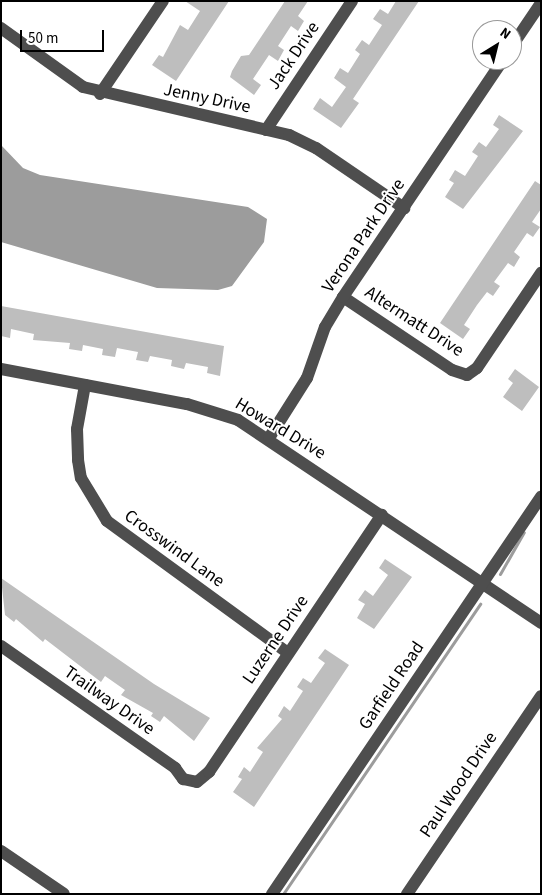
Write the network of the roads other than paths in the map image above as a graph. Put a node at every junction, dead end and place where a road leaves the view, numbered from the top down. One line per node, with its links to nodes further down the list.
1 (163, 1): 7 (street)
2 (352, 1): 8 (street, Jack Drive)
3 (541, 3): 5 (street)
4 (1, 28): 7 (street, Jenny Drive)
5 (522, 31)
6 (496, 70): 9 (street, Verona Park Drive)
7 (100, 94): 8 (street, Jenny Drive)
8 (266, 130): 9 (street, Jenny Drive)
9 (404, 208): 11 (street, Verona Park Drive)
10 (541, 273): 11 (street, Altermatt Drive)
11 (343, 297): 14 (street, Verona Park Drive)
12 (1, 369): 13 (street, Howard Drive)
13 (85, 385): 14 (street, Howard Drive); 20 (street, Crosswind Lane)
14 (269, 438): 16 (street, Howard Drive)
15 (541, 497): 17 (street, Garfield Road)
16 (382, 515): 17 (street, Howard Drive); 20 (street, Luzerne Drive)
17 (482, 583): 18 (street, Howard Drive); 25 (street, Garfield Road)
18 (541, 623)
19 (1, 646): 22 (street, Trailway Drive)
20 (288, 653): 22 (street, Luzerne Drive)
21 (541, 696): 26 (street, Paul Wood Drive)
22 (197, 782)
23 (1, 851): 24 (street)
24 (64, 894)
25 (272, 894)
26 (407, 894)

